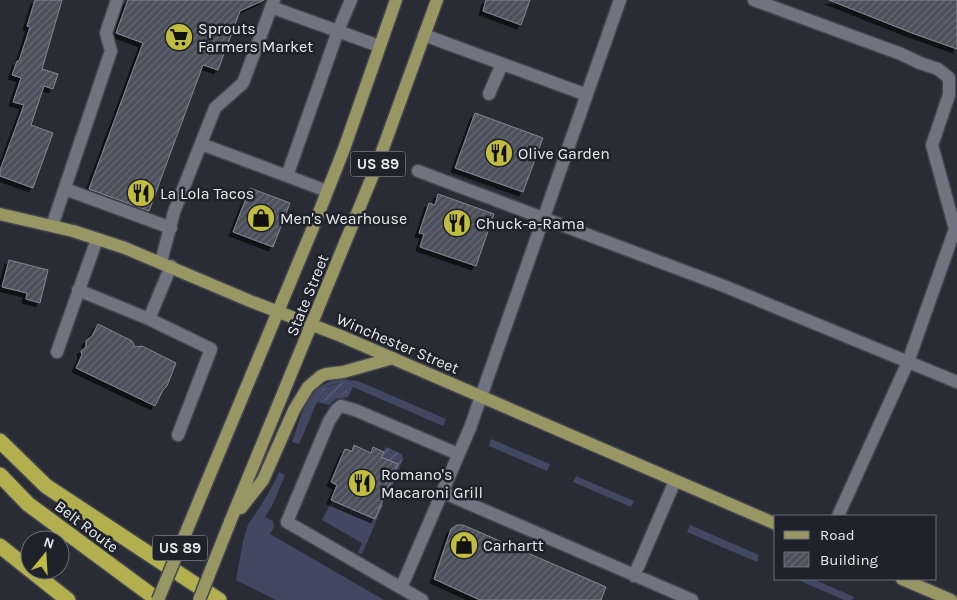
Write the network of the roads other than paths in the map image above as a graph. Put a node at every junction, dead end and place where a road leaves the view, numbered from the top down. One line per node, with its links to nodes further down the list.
1 (118, 0): 17 (lane)
2 (351, 0): 8 (lane)
3 (396, 0): 10 (main road, State Street / US 89)
4 (437, 0): 9 (main road, State Street / US 89)
5 (620, 0): 13 (lane)
6 (754, 0): 31 (lane)
7 (273, 4): 8 (lane); 14 (lane)
8 (338, 31): 10 (lane); 16 (lane)
9 (424, 35): 11 (lane); 28 (main road, State Street / US 89)
10 (379, 46): 18 (main road, State Street / US 89)
11 (502, 64): 12 (lane); 13 (lane)
12 (489, 94)
13 (586, 95): 20 (lane)
14 (201, 144): 16 (lane); 22 (lane)
15 (418, 171): 20 (lane)
16 (287, 176): 18 (lane)
17 (65, 189): 21 (lane); 22 (lane)
18 (327, 191): 26 (main road, State Street / US 89)
19 (0, 214): 21 (main road, Winchester Street)
20 (542, 219): 31 (lane); 33 (lane)
21 (52, 226): 23 (main road, Winchester Street)
22 (171, 228): 24 (lane)
23 (97, 239): 24 (main road, Winchester Street); 25 (lane)
24 (166, 264): 26 (main road, Winchester Street); 27 (lane)
25 (78, 290): 27 (lane); 29 (lane)
26 (278, 312): 28 (main road, Winchester Street); 48 (main road, State Street / US 89, bridge)
27 (149, 319): 34 (lane)
28 (313, 325): 30 (main road, Winchester Street); 41 (main road, State Street / US 89)
29 (57, 352)
30 (393, 358): 33 (main road, Winchester Street); 41 (main road)
31 (908, 362): 32 (lane); 40 (lane)
32 (957, 382)
33 (481, 396): 36 (lane); 38 (main road, Winchester Street)
34 (178, 435)
35 (0, 441): 50 (highway)
36 (458, 454): 39 (lane); 46 (lane)
37 (0, 475): 48 (highway, Belt Route)
38 (675, 481): 42 (main road, Winchester Street); 44 (lane)
39 (442, 492): 44 (lane); 46 (lane)
40 (838, 515)
41 (230, 522): 49 (main road, State Street / US 89, bridge)
42 (774, 523)
43 (0, 546): 47 (highway)
44 (634, 576): 52 (lane)
45 (904, 580): 53 (main road)
46 (401, 588): 51 (lane)
47 (68, 600)
48 (158, 600)
49 (199, 600)
50 (219, 600)
51 (422, 600)
52 (692, 600)
53 (951, 600)

